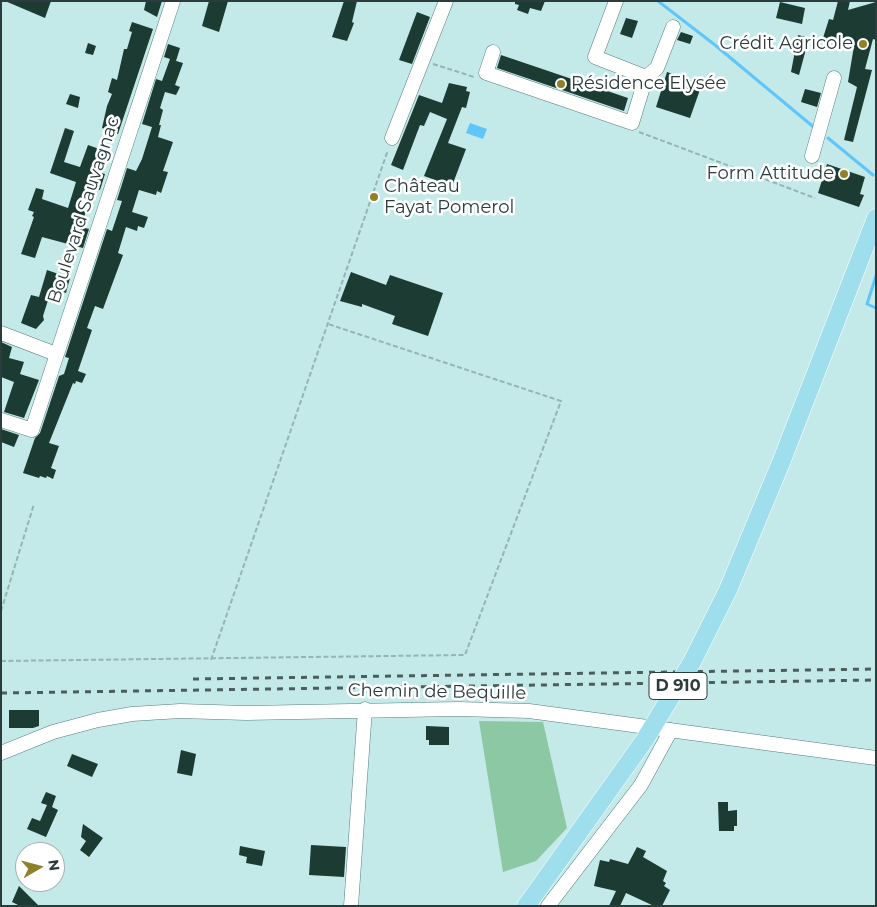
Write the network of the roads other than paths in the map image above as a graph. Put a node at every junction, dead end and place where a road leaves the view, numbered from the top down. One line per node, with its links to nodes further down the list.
1 (173, 1): 12 (street, Boulevard Sauvagnac)
2 (446, 1): 8 (street)
3 (616, 1): 6 (street)
4 (673, 27): 6 (street)
5 (493, 52): 6 (street)
6 (646, 77)
7 (834, 78): 9 (street)
8 (392, 138)
9 (812, 156)
10 (876, 218): 19 (main road, D 910, bridge)
11 (1, 333): 12 (street)
12 (56, 354): 13 (street, Boulevard Sauvagnac)
13 (1, 420)
14 (365, 709): 15 (street, Chemin de Bequille); 16 (street, Chemin de Bequille); 18 (street)
15 (671, 730): 17 (street, Chemin de Bequille); 20 (street)
16 (1, 753)
17 (876, 758)
18 (351, 906)
19 (526, 906)
20 (548, 906)

